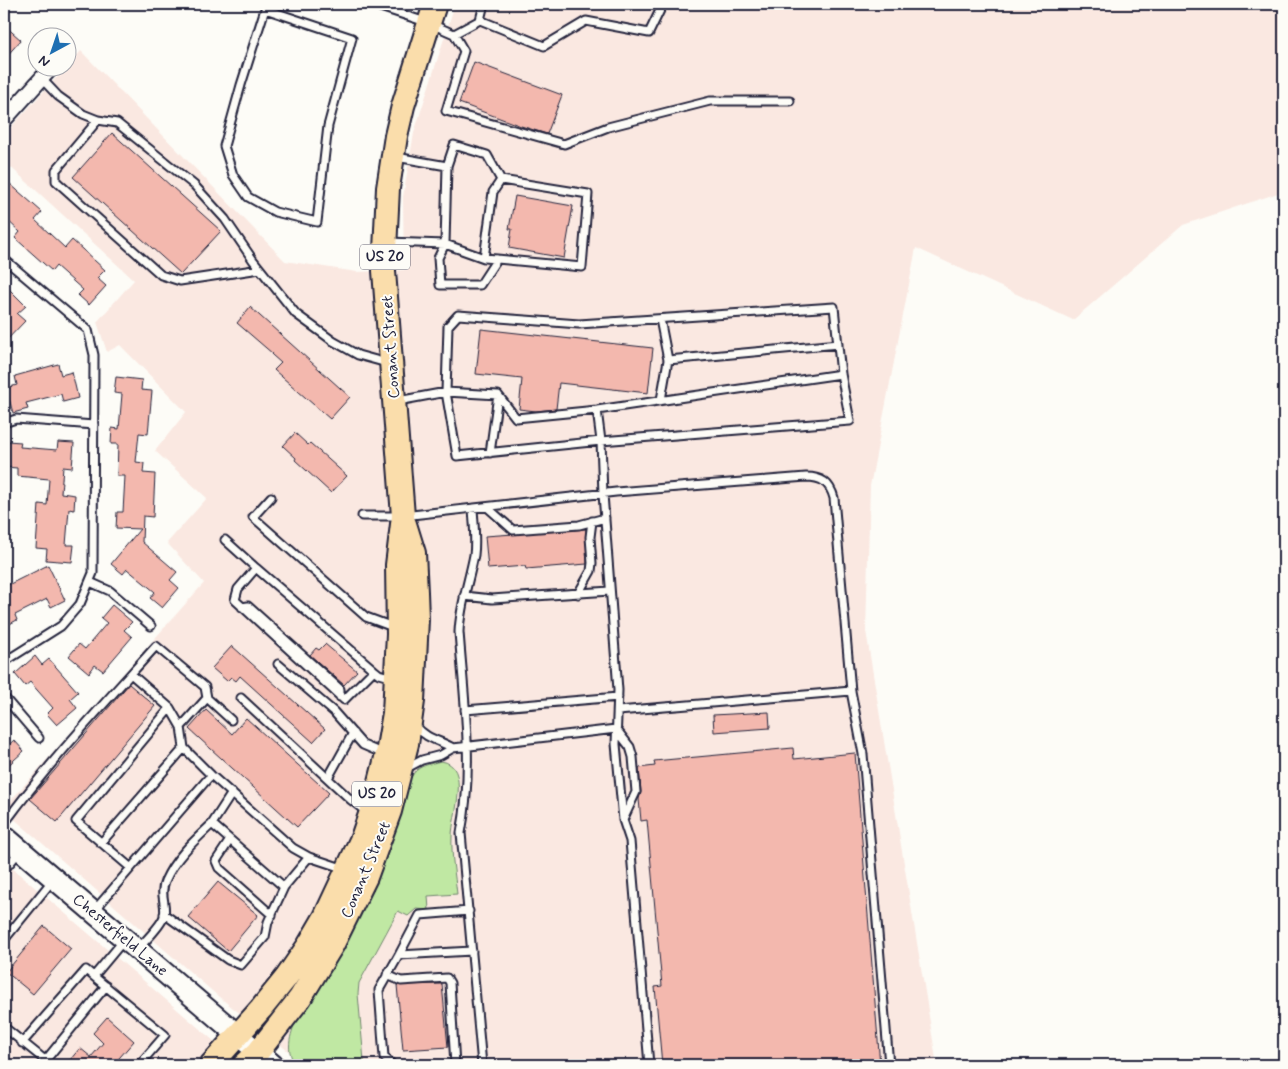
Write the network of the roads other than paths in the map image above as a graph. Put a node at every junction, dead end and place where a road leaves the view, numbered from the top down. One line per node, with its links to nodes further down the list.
1 (372, 4): 5 (lane)
2 (484, 4): 6 (lane)
3 (663, 4): 6 (lane)
4 (266, 6): 4 (lane)
5 (432, 14): 7 (lane); 13 (main road, Conant Street / US 20)
6 (480, 20): 7 (lane)
7 (454, 34): 10 (lane)
8 (42, 78): 11 (street)
9 (49, 78): 12 (lane)
10 (790, 101)
11 (4, 120)
12 (98, 120): 21 (lane); 21 (lane)
13 (393, 156): 14 (lane); 16 (main road, Conant Street / US 20)
14 (447, 166): 15 (lane); 17 (lane)
15 (501, 180): 18 (lane); 20 (lane)
16 (385, 242): 17 (lane); 25 (main road, Conant Street / US 20)
17 (446, 244): 18 (lane); 20 (lane)
18 (484, 258): 20 (lane)
19 (4, 259): 33 (lane)
20 (497, 259)
21 (260, 269): 25 (lane)
22 (660, 318): 23 (lane); 24 (lane); 27 (lane)
23 (838, 344): 24 (lane); 26 (lane)
24 (668, 360): 29 (lane)
25 (392, 365): 30 (main road, Conant Street / US 20)
26 (842, 374): 29 (lane); 34 (lane)
27 (446, 392): 28 (lane); 30 (lane); 35 (lane)
28 (498, 395): 31 (lane); 35 (lane)
29 (661, 400): 31 (lane)
30 (395, 401): 41 (main road, Conant Street / US 20)
31 (597, 410): 34 (lane)
32 (4, 422): 33 (lane)
33 (94, 424): 46 (lane)
34 (601, 441): 35 (lane); 36 (lane)
35 (490, 453)
36 (603, 494): 38 (lane); 42 (lane); 57 (lane)
37 (270, 497): 51 (lane)
38 (487, 507): 39 (lane); 43 (lane)
39 (472, 509): 41 (lane); 49 (lane)
40 (362, 516): 41 (lane)
41 (403, 516): 51 (main road, Conant Street / US 20); 63 (main road, Conant Street)
42 (605, 518): 43 (lane); 47 (lane)
43 (592, 521): 48 (lane)
44 (225, 540): 45 (lane)
45 (256, 568): 54 (lane); 54 (lane)
46 (90, 582): 50 (lane); 52 (lane)
47 (610, 591): 48 (lane); 59 (lane)
48 (578, 594): 49 (lane)
49 (464, 596): 64 (lane)
50 (151, 626)
51 (398, 629): 56 (main road, Conant Street / US 20)
52 (4, 662)
53 (278, 664): 69 (lane)
54 (374, 670): 56 (lane)
55 (131, 674): 60 (lane); 62 (lane); 81 (lane)
56 (395, 679): 74 (main road, Conant Street / US 20)
57 (851, 691): 65 (lane); 115 (lane)
58 (4, 697): 70 (lane)
59 (618, 697): 64 (lane); 65 (lane)
60 (207, 698): 66 (lane); 67 (lane)
61 (241, 698): 77 (lane)
62 (170, 708): 67 (lane); 85 (lane)
63 (412, 709): 73 (lane); 76 (main road, Conant Street / US 20)
64 (465, 710): 71 (lane)
65 (618, 711): 68 (lane)
66 (231, 720)
67 (181, 727): 72 (lane)
68 (616, 728): 71 (lane); 80 (lane); 80 (lane)
69 (353, 733): 74 (lane); 77 (lane)
70 (39, 738)
71 (467, 747): 73 (lane); 94 (lane)
72 (184, 748): 75 (lane); 85 (lane)
73 (453, 748): 76 (lane)
74 (386, 756): 79 (main road, Conant Street / US 20)
75 (211, 774): 78 (lane); 88 (lane)
76 (400, 775): 107 (main road, Conant Street / US 20)
77 (328, 778): 79 (lane)
78 (232, 793): 82 (lane); 87 (lane)
79 (370, 814): 90 (main road, Conant Street / US 20)
80 (623, 820): 114 (lane)
81 (4, 824)
82 (212, 824): 84 (lane); 95 (lane)
83 (4, 836): 86 (street, Chesterfield Lane)
84 (230, 840): 92 (lane); 96 (lane)
85 (101, 843): 88 (lane)
86 (21, 850): 89 (lane); 91 (street, Chesterfield Lane)
87 (309, 857): 90 (lane); 92 (lane)
88 (131, 868): 93 (lane)
89 (4, 870)
90 (348, 871): 105 (main road, Conant Street / US 20)
91 (54, 879): 93 (street, Chesterfield Lane); 97 (lane)
92 (284, 887): 96 (lane)
93 (93, 912): 98 (street, Chesterfield Lane)
94 (468, 912): 99 (lane); 100 (lane)
95 (164, 914): 96 (lane); 98 (lane)
96 (272, 915)
97 (4, 940)
98 (131, 944): 101 (lane); 105 (street, Chesterfield Lane)
99 (472, 951): 100 (lane); 113 (lane)
100 (399, 955): 102 (lane)
101 (94, 976): 103 (lane); 106 (lane)
102 (387, 976): 111 (lane); 112 (lane)
103 (106, 986): 108 (lane); 109 (lane)
104 (4, 1027): 106 (lane)
105 (237, 1034): 107 (street, Chesterfield Lane); 110 (main road, US 20)
106 (22, 1043): 108 (lane)
107 (258, 1061)
108 (48, 1063)
109 (139, 1065)
110 (211, 1065)
111 (393, 1065)
112 (455, 1065)
113 (482, 1065)
114 (649, 1065)
115 (889, 1065)

